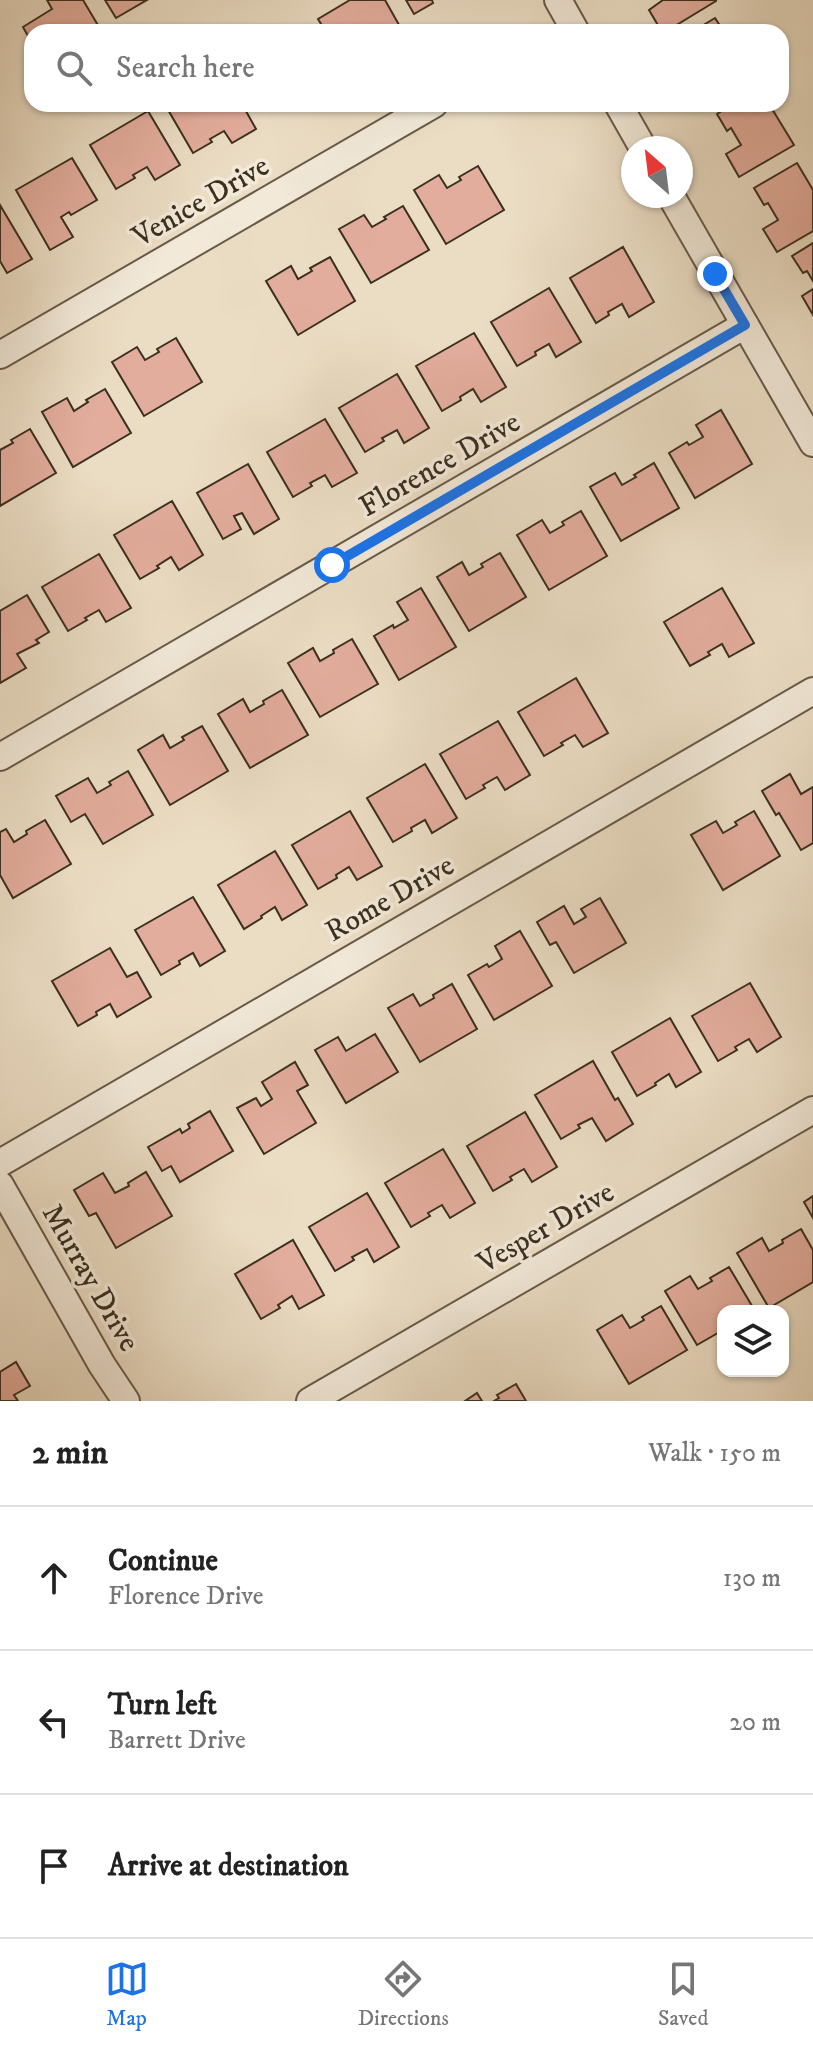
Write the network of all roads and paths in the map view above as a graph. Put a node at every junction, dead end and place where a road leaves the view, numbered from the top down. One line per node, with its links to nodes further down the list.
1 (558, 0): 2 (street)
2 (567, 24)
3 (420, 112): 8 (street, Venice Drive)
4 (623, 112): 5 (street)
5 (636, 136)
6 (678, 208): 7 (street)
7 (745, 325): 9 (street); 11 (street, Florence Drive)
8 (0, 355)
9 (813, 443)
10 (813, 691): 13 (street, Rome Drive)
11 (0, 757)
12 (813, 1110): 16 (street, Vesper Drive)
13 (0, 1163)
14 (0, 1185): 15 (street, Murray Drive)
15 (126, 1401)
16 (310, 1401)

